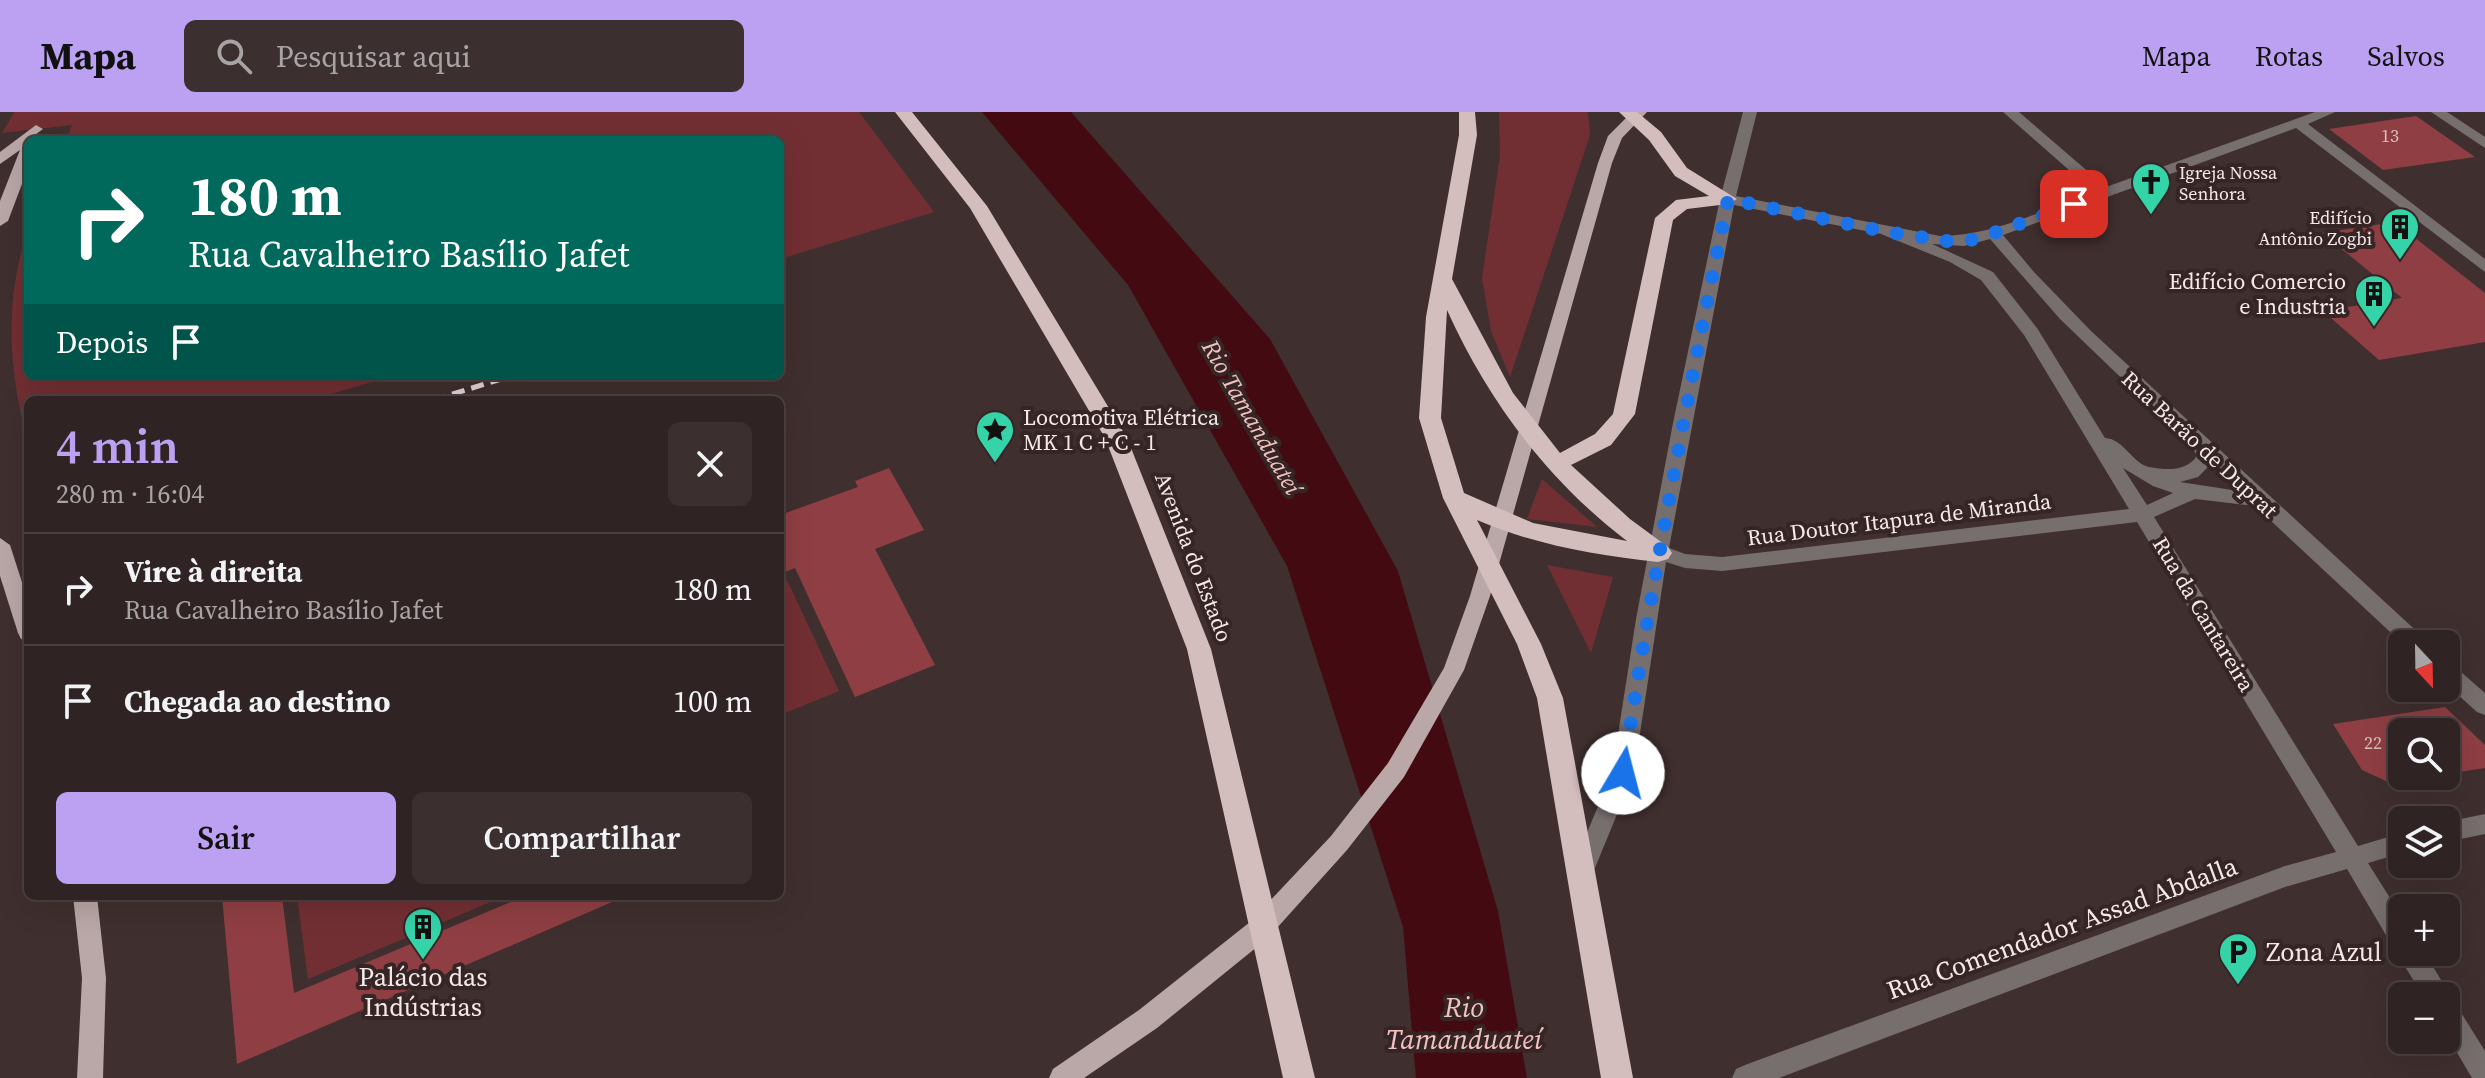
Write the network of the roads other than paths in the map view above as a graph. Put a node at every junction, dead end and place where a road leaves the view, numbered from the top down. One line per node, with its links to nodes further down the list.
1 (46, 112): 10 (main road)
2 (903, 112): 51 (highway, Avenida do Estado)
3 (1467, 112): 21 (highway)
4 (1750, 112): 16 (street)
5 (2010, 112): 15 (street)
6 (2328, 112): 9 (street)
7 (2438, 112): 12 (street)
8 (1633, 114): 16 (highway); 50 (main road)
9 (2298, 123): 15 (street); 20 (street)
10 (34, 134)
11 (24, 142): 14 (main road)
12 (2485, 144)
13 (24, 159): 17 (main road)
14 (0, 160)
15 (2104, 193): 19 (street)
16 (1728, 199): 18 (street); 29 (highway); 35 (street)
17 (0, 221)
18 (1887, 232): 19 (street); 23 (street, Rua da Cantareira)
19 (1994, 233): 22 (street, Rua Barão de Duprat)
20 (2485, 267)
21 (1442, 276): 29 (highway); 31 (highway)
22 (2035, 286): 23 (street); 25 (street, Rua Barão de Duprat)
23 (2002, 292): 24 (street, Rua da Cantareira)
24 (2042, 327): 25 (street); 26 (street, Rua da Cantareira)
25 (2079, 330): 27 (street, Rua Barão de Duprat)
26 (2085, 419): 28 (street); 33 (street, Rua da Cantareira)
27 (2199, 443): 28 (street); 32 (street, Rua Barão de Duprat)
28 (2116, 451): 30 (street)
29 (1554, 463): 35 (highway)
30 (2191, 493): 32 (street); 33 (street, Rua Doutor Itapura de Miranda)
31 (1454, 498): 35 (highway); 44 (highway)
32 (2256, 499): 37 (street, Rua Barão de Duprat)
33 (2144, 514): 35 (street, Rua Doutor Itapura de Miranda); 43 (street, Rua da Cantareira)
34 (0, 545): 36 (main road)
35 (1660, 553): 44 (street)
36 (24, 620)
37 (2401, 630)
38 (2460, 684): 39 (street)
39 (2485, 706)
40 (2485, 824): 41 (street)
41 (2460, 829)
42 (2388, 847): 43 (street, Rua Comendador Assad Abdalla)
43 (2352, 857): 46 (street, Rua da Cantareira); 53 (street, Rua Comendador Assad Abdalla)
44 (1582, 873): 52 (highway)
45 (85, 900): 49 (main road)
46 (2388, 916)
47 (2460, 1034): 48 (street)
48 (2485, 1075)
49 (90, 1078)
50 (1062, 1078)
51 (1299, 1078)
52 (1617, 1078)
53 (1745, 1078)

